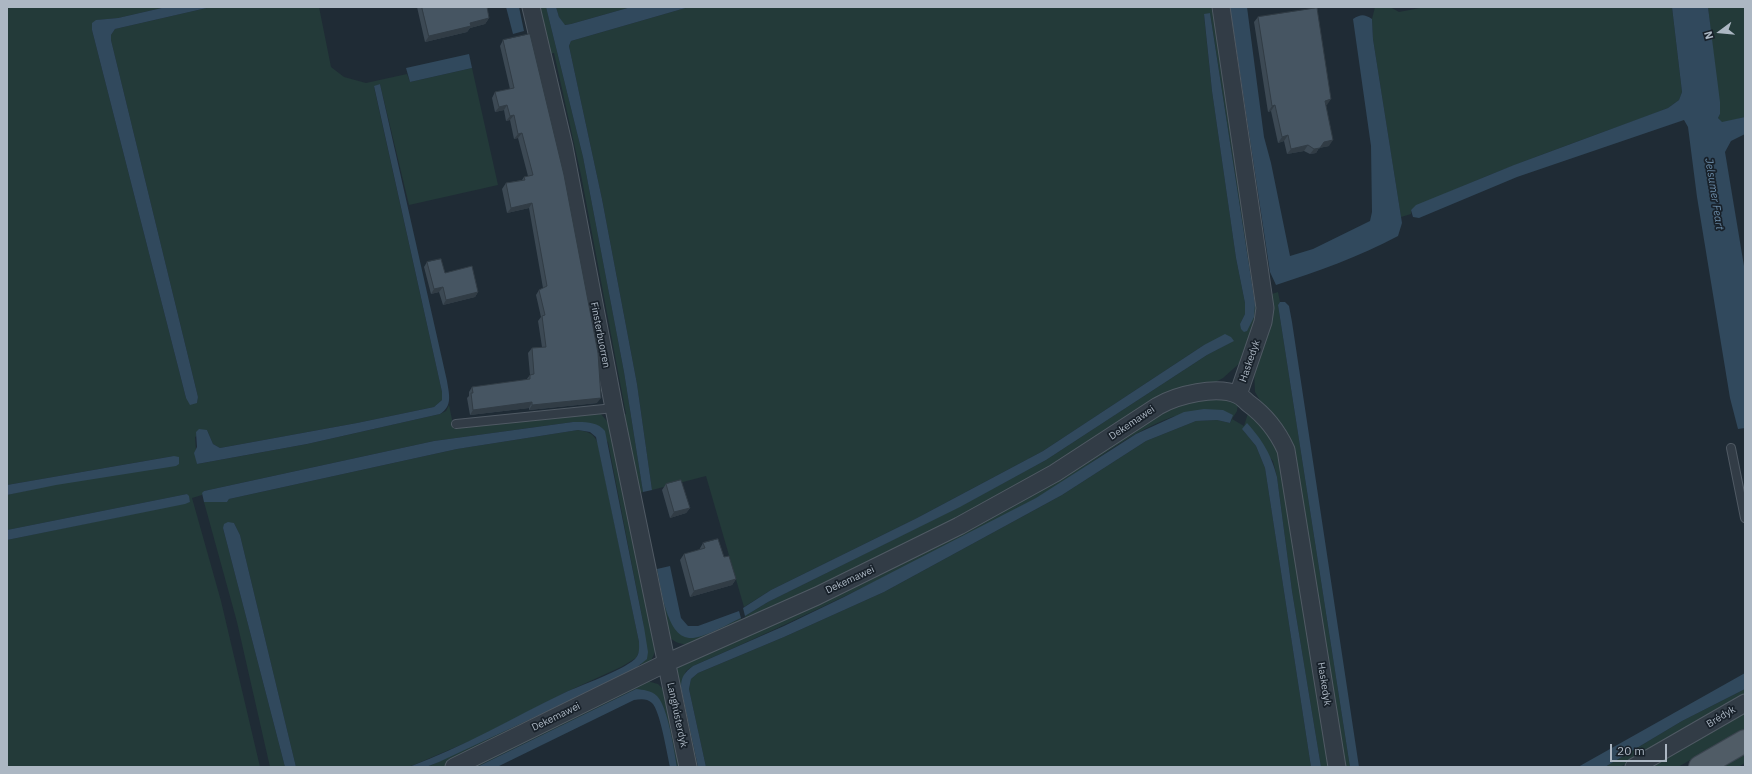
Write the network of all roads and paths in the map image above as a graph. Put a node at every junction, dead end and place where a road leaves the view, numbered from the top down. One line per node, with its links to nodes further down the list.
1 (531, 7): 4 (street, Finsterbuorren)
2 (1221, 7): 3 (street, Haskedyk)
3 (1238, 395): 8 (street, Dekemawei); 13 (street, Haskedyk)
4 (614, 408): 5 (lane); 8 (street, Finsterbuorren)
5 (456, 424)
6 (1731, 448): 7 (lane)
7 (1745, 518)
8 (666, 663): 11 (street, Dekemawei); 12 (street, Langhústerdyk)
9 (1745, 703): 14 (street, Brédyk)
10 (1745, 742): 15 (main road)
11 (454, 767)
12 (688, 767)
13 (1337, 767)
14 (1634, 767)
15 (1700, 767)

